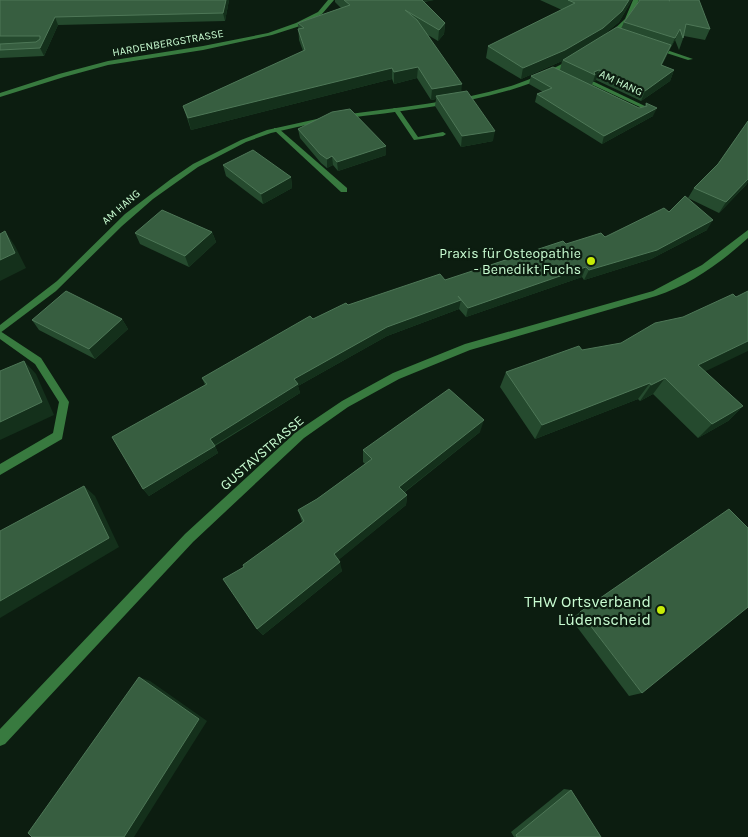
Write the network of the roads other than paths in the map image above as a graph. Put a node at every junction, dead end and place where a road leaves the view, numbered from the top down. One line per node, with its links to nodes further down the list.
1 (331, 0): 13 (street, HARDENBERGSTRASSE)
2 (636, 0): 3 (street)
3 (613, 34): 4 (street); 5 (street)
4 (621, 37)
5 (599, 44)
6 (647, 45): 8 (street)
7 (577, 58): 9 (street, AM HANG)
8 (690, 59)
9 (559, 72): 10 (street); 15 (street, AM HANG)
10 (569, 72)
11 (577, 76): 14 (street, AM HANG)
12 (579, 84): 16 (street, AM HANG)
13 (0, 95)
14 (644, 107)
15 (396, 109): 17 (street, AM HANG); 18 (street)
16 (639, 113)
17 (276, 129): 19 (street); 21 (street, AM HANG)
18 (443, 134)
19 (344, 190)
20 (748, 233): 24 (street, GUSTAVSTRASSE)
21 (0, 330)
22 (0, 334): 23 (street)
23 (0, 470)
24 (0, 739)

